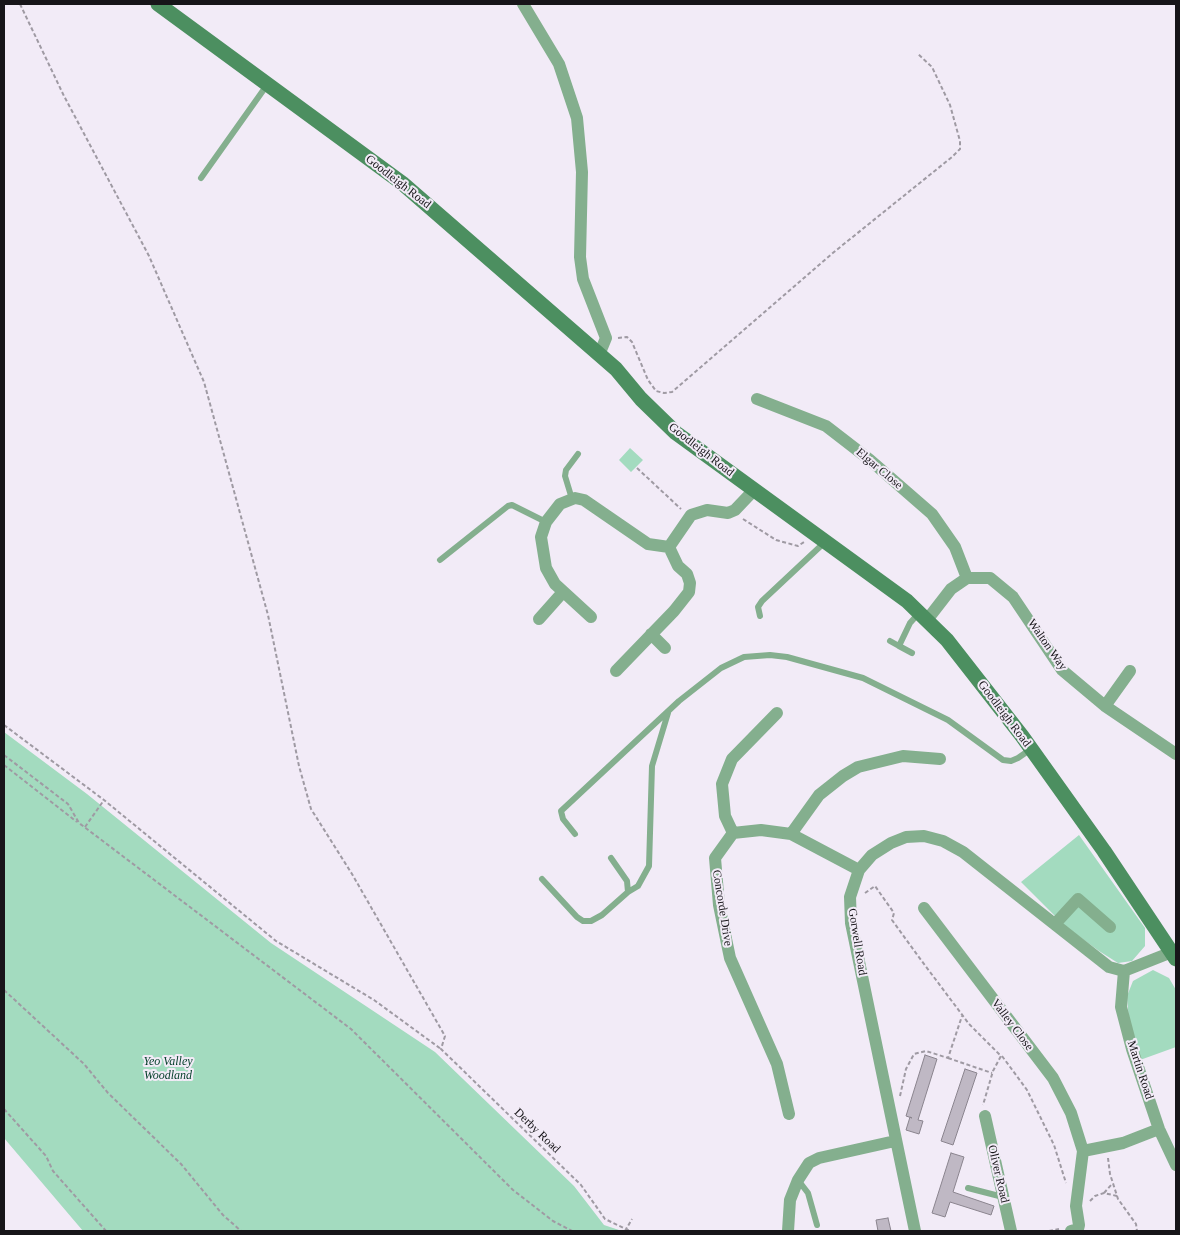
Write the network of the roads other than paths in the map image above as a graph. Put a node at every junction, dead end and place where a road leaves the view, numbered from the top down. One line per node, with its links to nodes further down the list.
1 (158, 4): 3 (street, Goodleigh Road)
2 (523, 4): 5 (street)
3 (267, 85): 4 (lane); 5 (street, Goodleigh Road)
4 (201, 178)
5 (601, 351): 8 (street, Goodleigh Road)
6 (757, 399): 14 (street, Elgar Close)
7 (578, 454): 9 (lane)
8 (754, 490): 11 (street, Goodleigh Road); 12 (street)
9 (572, 499): 10 (street); 12 (street)
10 (546, 522): 13 (lane); 15 (street)
11 (820, 538): 16 (lane); 17 (street, Goodleigh Road)
12 (669, 547): 20 (street)
13 (440, 560)
14 (967, 578): 17 (street); 27 (street, Walton Way)
15 (563, 592): 18 (street); 19 (street)
16 (760, 616)
17 (923, 616): 22 (lane); 30 (street, Goodleigh Road)
18 (591, 617)
19 (539, 619)
20 (651, 634): 23 (street); 25 (street)
21 (890, 641): 22 (lane)
22 (899, 646): 24 (lane)
23 (665, 648)
24 (912, 653)
25 (616, 671)
26 (1130, 672): 27 (street)
27 (1105, 706): 31 (street, Walton Way)
28 (669, 710): 30 (lane); 34 (lane); 39 (lane)
29 (777, 713): 33 (street)
30 (1031, 748): 43 (street, Goodleigh Road)
31 (1176, 754)
32 (940, 759): 35 (street)
33 (733, 833): 35 (street); 45 (street, Concorde Drive)
34 (575, 834)
35 (791, 834): 37 (street)
36 (611, 858): 39 (lane)
37 (860, 870): 41 (street, Gorwell Road); 48 (street, Gorwell Road)
38 (542, 879): 39 (lane)
39 (628, 892)
40 (924, 908): 49 (street, Valley Close)
41 (1054, 924): 42 (street); 44 (street, Gorwell Road)
42 (1110, 927)
43 (1174, 955): 44 (street)
44 (1124, 971): 47 (street, Martin Road)
45 (789, 1114)
46 (985, 1116): 53 (street, Oliver Road)
47 (1159, 1129): 49 (street); 50 (street, Martin Road)
48 (896, 1141): 51 (street); 56 (street, Gorwell Road)
49 (1082, 1152): 58 (street, Valley Close)
50 (1176, 1165)
51 (798, 1180): 54 (lane); 55 (street)
52 (968, 1188): 53 (lane)
53 (1003, 1197): 57 (street, Oliver Road)
54 (817, 1226)
55 (788, 1231)
56 (915, 1231)
57 (1011, 1231)
58 (1071, 1231)

